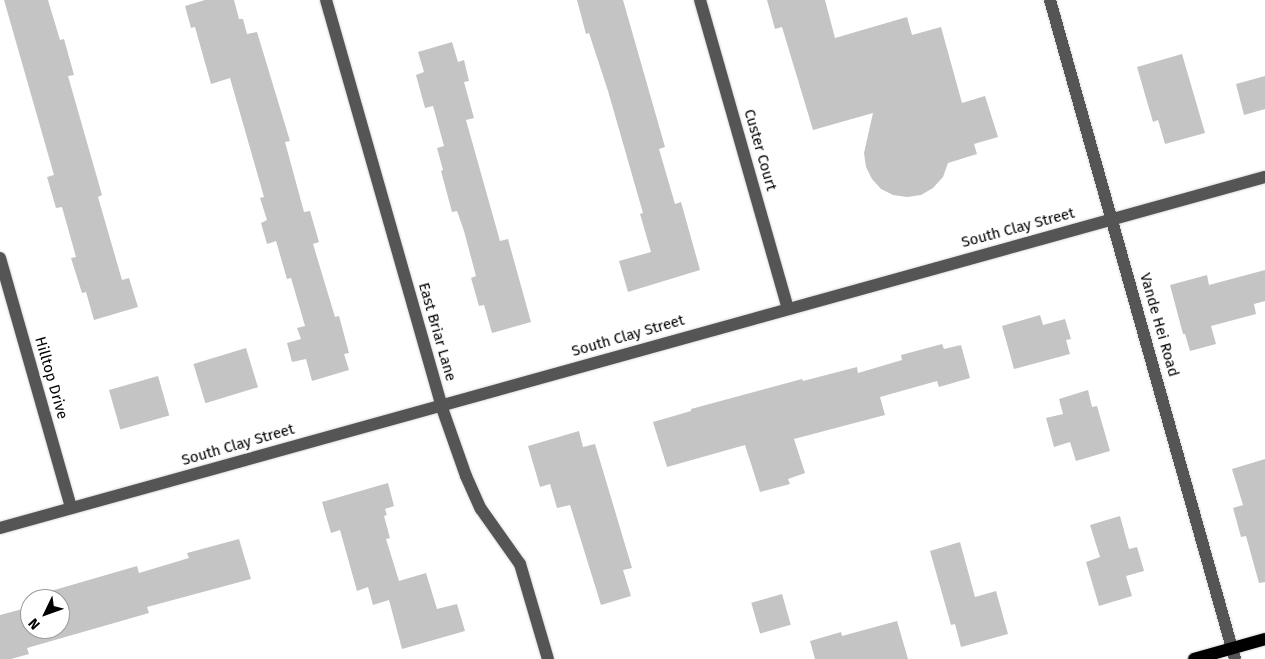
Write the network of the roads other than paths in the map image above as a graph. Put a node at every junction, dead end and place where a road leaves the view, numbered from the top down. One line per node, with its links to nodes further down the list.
1 (326, 0): 8 (street, East Briar Lane)
2 (700, 0): 7 (street, Custer Court)
3 (1050, 0): 5 (street, Vande Hei Road)
4 (1265, 177): 5 (street, South Clay Street)
5 (1112, 219): 7 (street, South Clay Street); 12 (street, Vande Hei Road)
6 (0, 258): 9 (street, Hilltop Drive)
7 (788, 309): 8 (street, South Clay Street)
8 (441, 405): 9 (street, South Clay Street); 13 (street, East Briar Lane)
9 (71, 508): 10 (street, South Clay Street)
10 (0, 528)
11 (1265, 639): 12 (main road)
12 (1234, 654): 14 (main road)
13 (548, 659)
14 (1194, 659)

